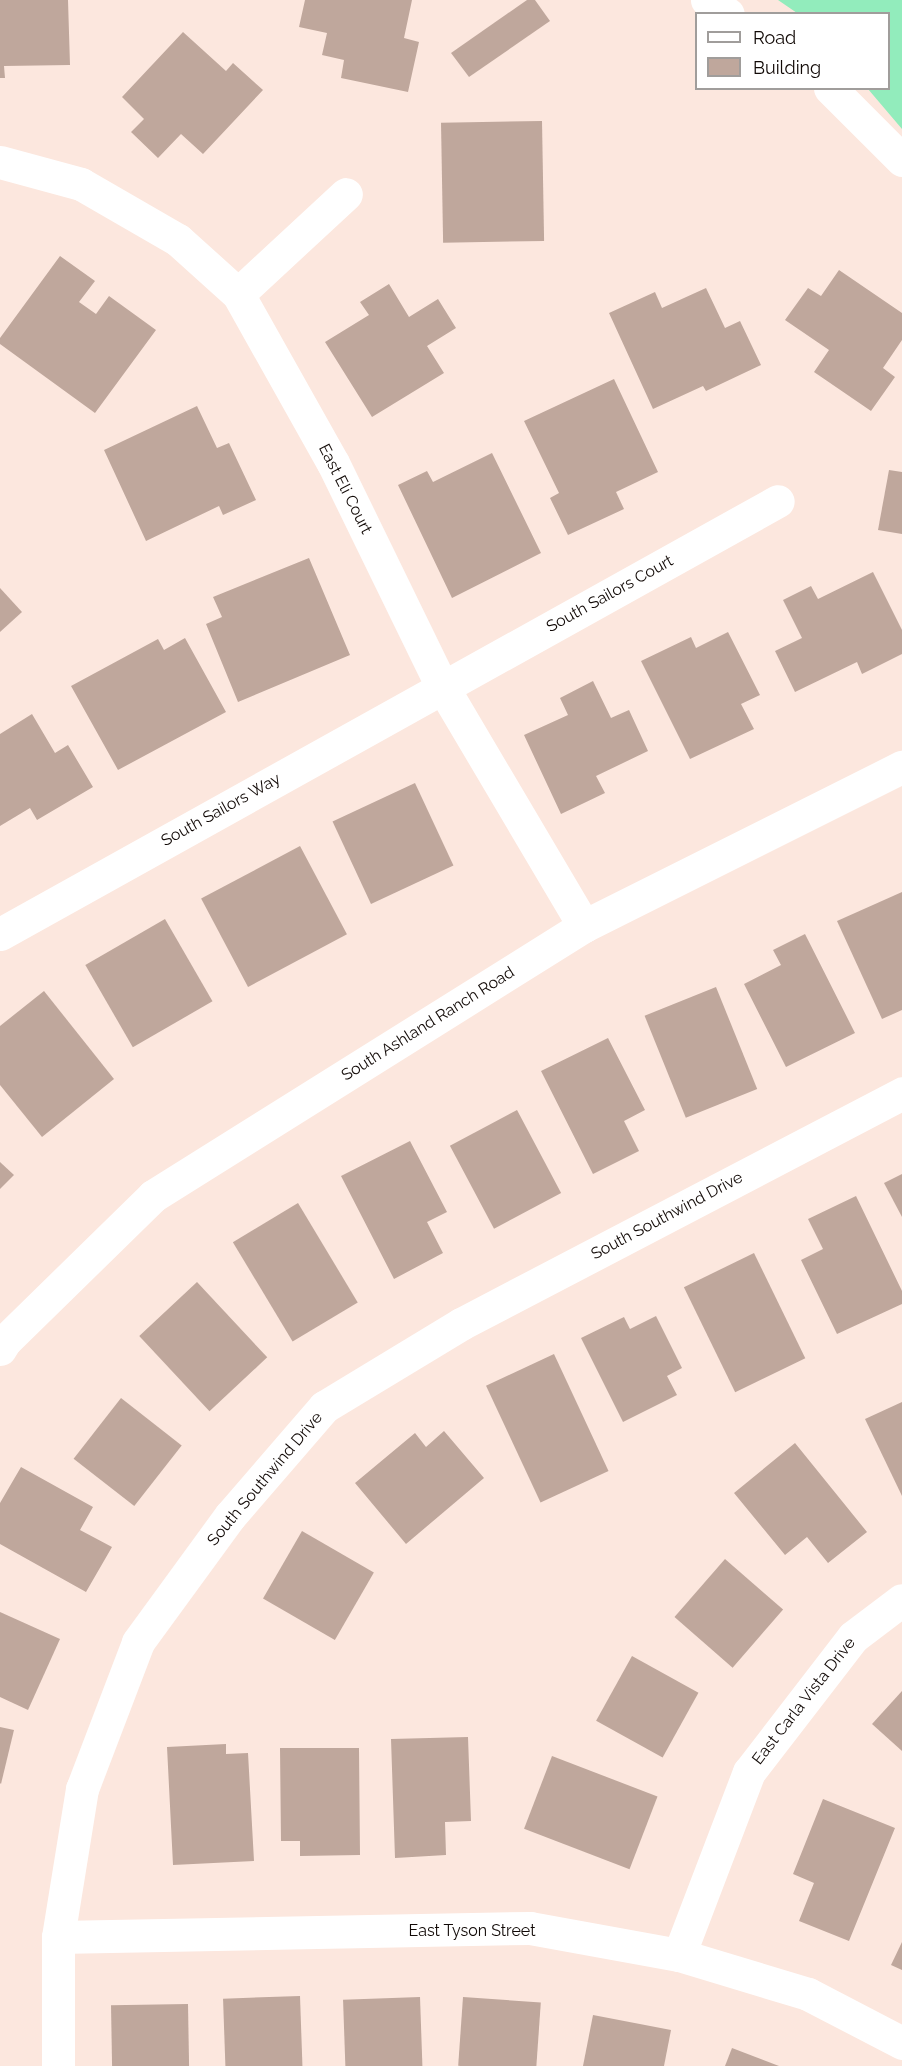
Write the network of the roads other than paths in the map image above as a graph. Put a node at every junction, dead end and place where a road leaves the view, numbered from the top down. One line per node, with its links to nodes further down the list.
1 (707, 0): 2 (street)
2 (725, 12)
3 (832, 90): 4 (street)
4 (902, 160)
5 (0, 162): 7 (street, East Eli Court)
6 (346, 194): 7 (street)
7 (238, 294): 9 (street, East Eli Court)
8 (778, 501): 9 (street, South Sailors Court)
9 (442, 686): 11 (street, East Eli Court); 12 (street, South Sailors Way)
10 (902, 767): 11 (street, South Ashland Ranch Road)
11 (584, 926): 14 (street, South Ashland Ranch Road)
12 (0, 934)
13 (902, 1093): 16 (street, South Southwind Drive)
14 (0, 1349)
15 (902, 1600): 17 (street, East Carla Vista Drive)
16 (58, 1937): 17 (street, East Tyson Street); 19 (street, South Southwind Drive)
17 (679, 1955): 18 (street, East Tyson Street)
18 (902, 2043)
19 (58, 2066)

